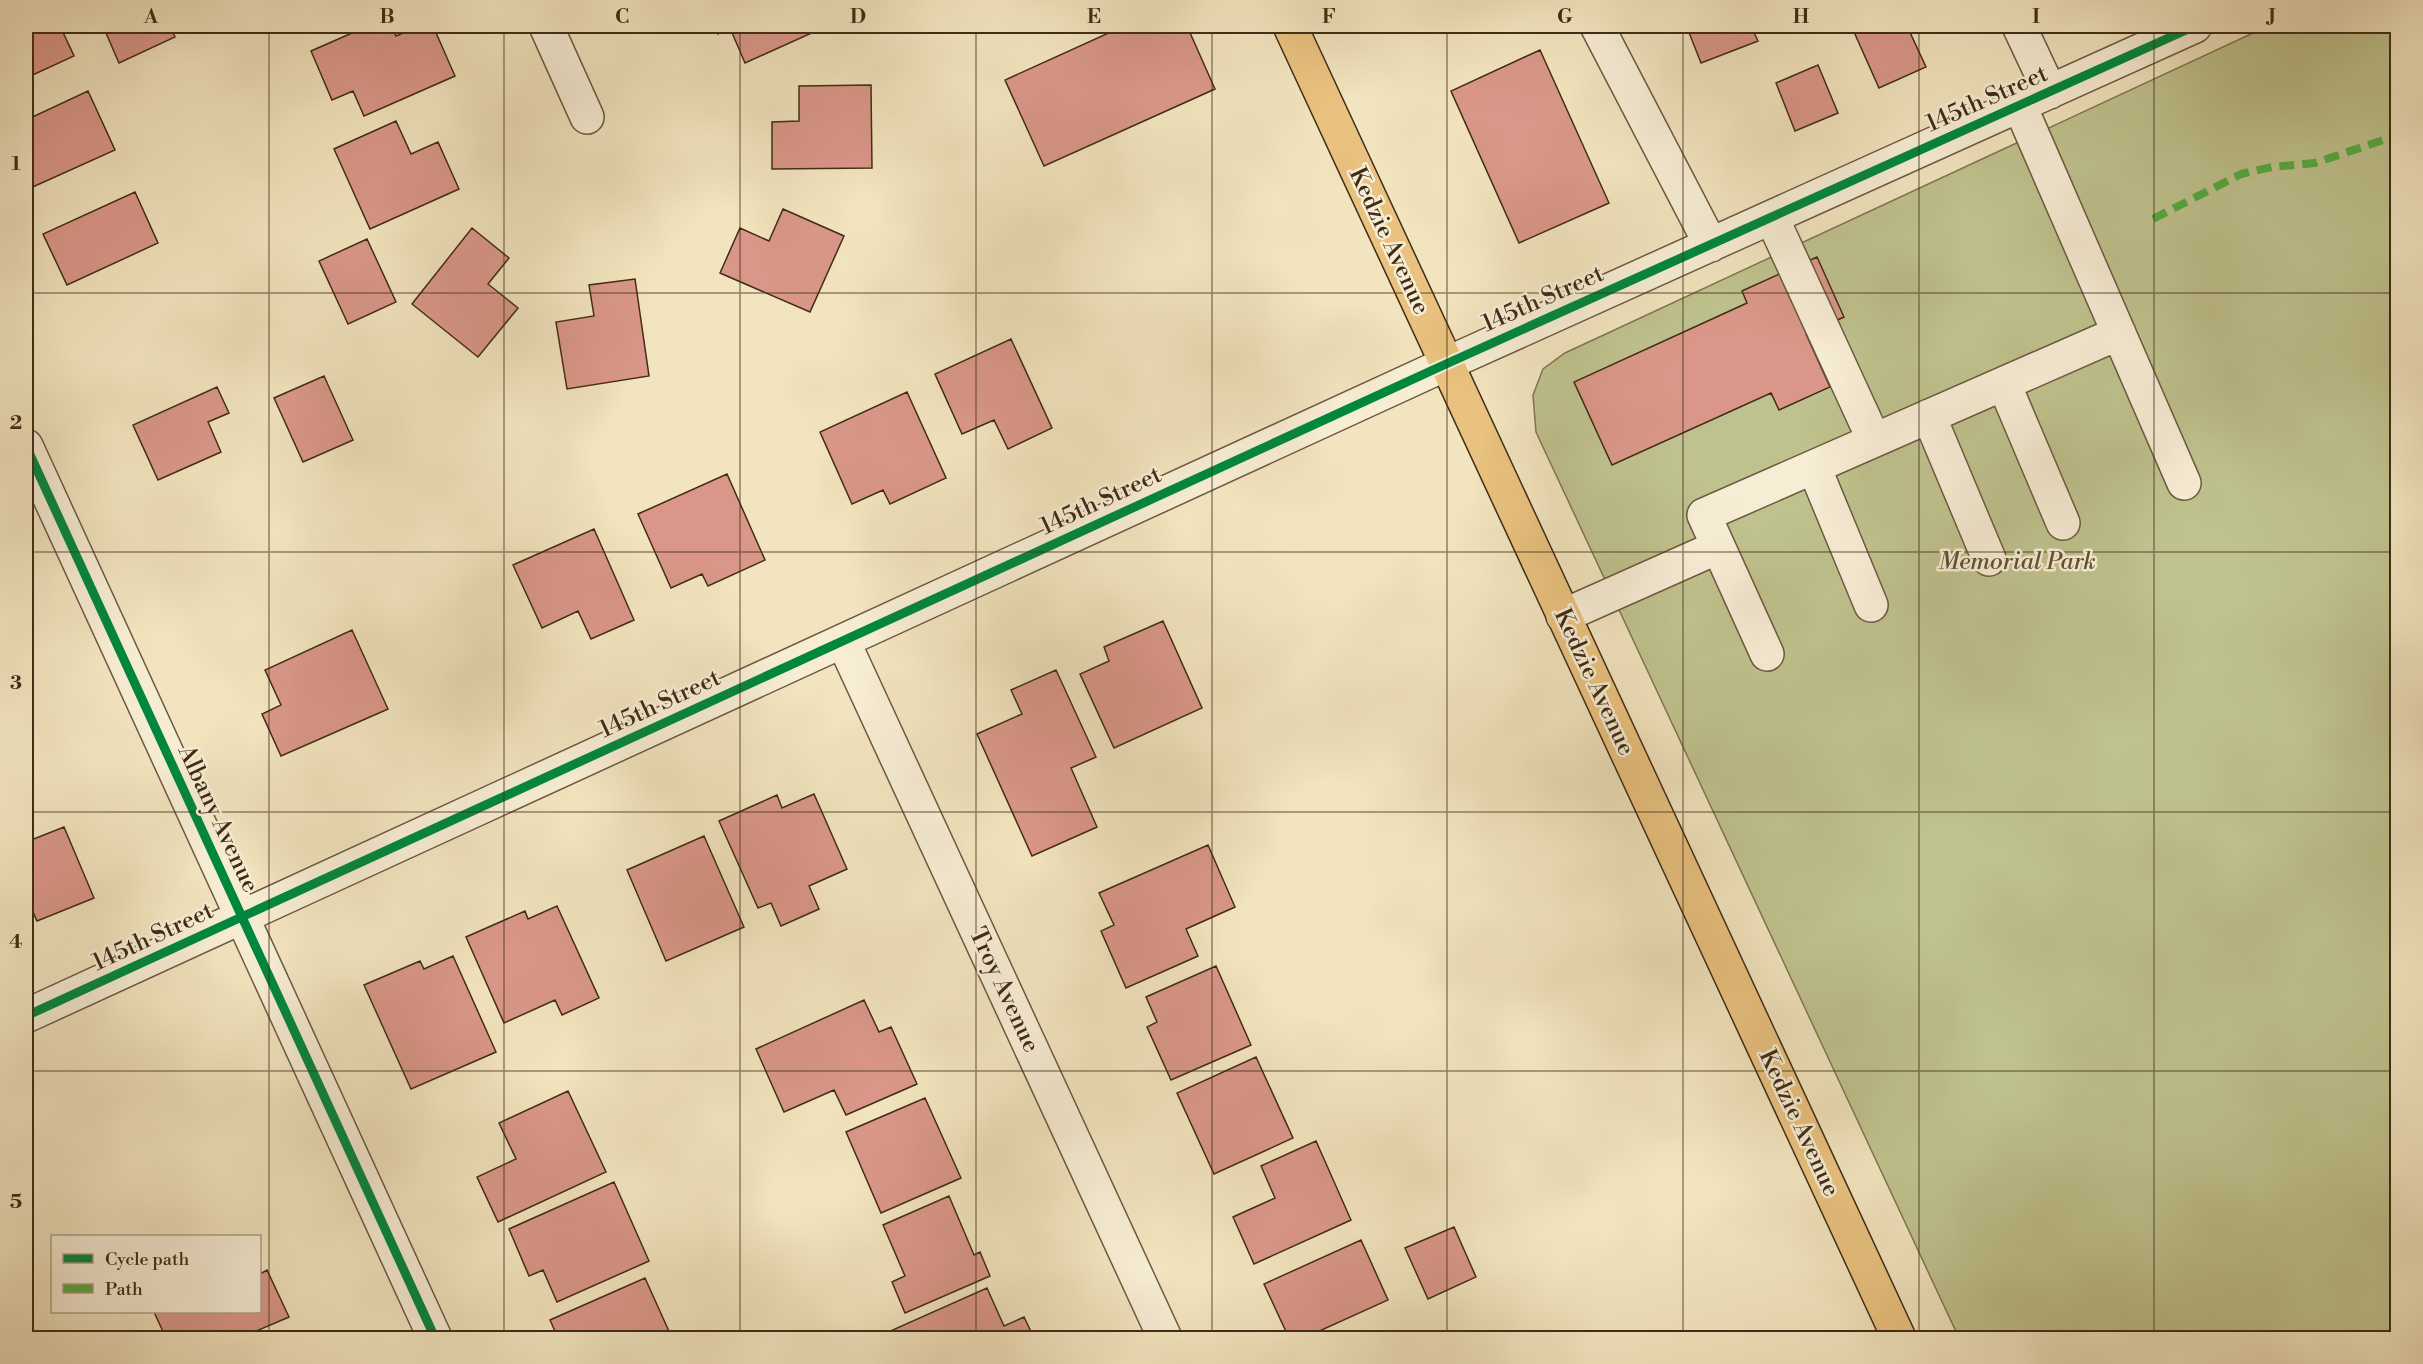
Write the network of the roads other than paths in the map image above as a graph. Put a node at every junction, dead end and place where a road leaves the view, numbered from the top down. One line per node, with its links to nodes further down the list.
1 (546, 26): 8 (street)
2 (1290, 26): 12 (main road, Kedzie Avenue)
3 (1597, 26): 10 (street)
4 (2019, 26): 6 (street)
5 (2195, 26): 6 (street, 145th Street)
6 (2050, 92): 7 (street, 145th Street)
7 (2020, 106): 9 (street, 145th Street); 11 (street)
8 (587, 117)
9 (1772, 218): 10 (street, 145th Street); 15 (street)
10 (1711, 245): 12 (street, 145th Street)
11 (2119, 333): 13 (street); 18 (street)
12 (1446, 364): 23 (main road, Kedzie Avenue); 24 (street, 145th Street)
13 (2004, 384): 14 (street); 19 (street)
14 (1929, 416): 15 (street); 21 (street)
15 (1874, 440): 17 (street)
16 (26, 446): 26 (street, Albany Avenue)
17 (1814, 467): 20 (street); 22 (street)
18 (2184, 483)
19 (2063, 523)
20 (1718, 547): 23 (street); 25 (street)
21 (1989, 559)
22 (1871, 605)
23 (1563, 616): 30 (main road, Kedzie Avenue)
24 (843, 641): 26 (street, 145th Street); 29 (street, Troy Avenue)
25 (1767, 654)
26 (242, 917): 27 (street, 145th Street); 28 (street, Albany Avenue)
27 (26, 1016)
28 (435, 1338)
29 (1165, 1338)
30 (1899, 1338)

